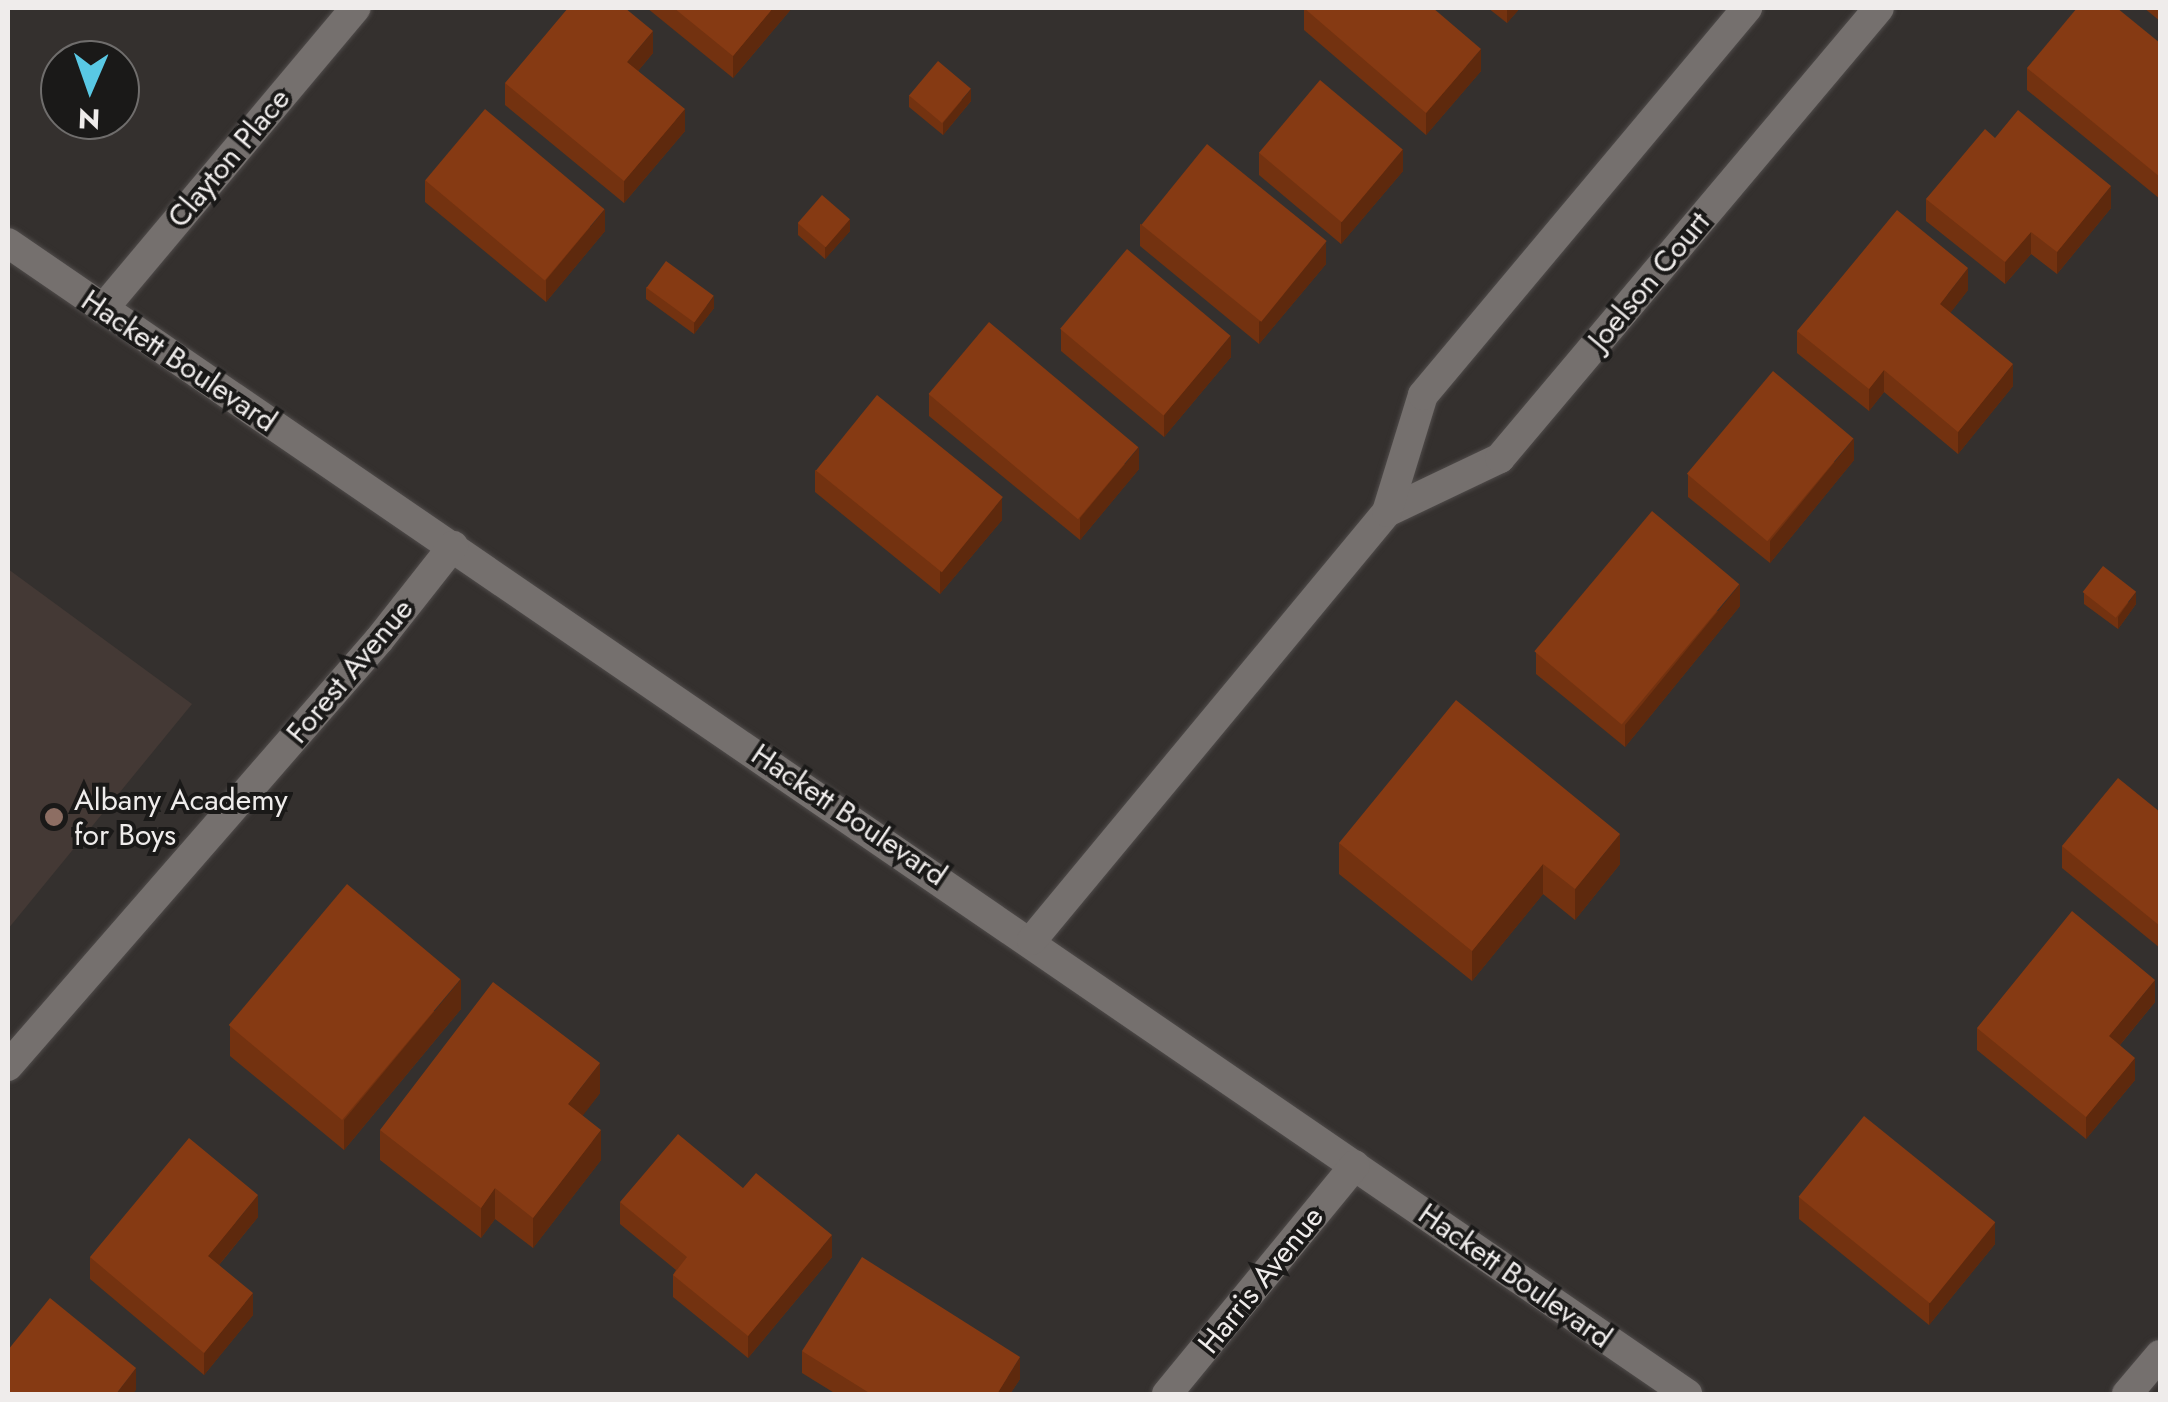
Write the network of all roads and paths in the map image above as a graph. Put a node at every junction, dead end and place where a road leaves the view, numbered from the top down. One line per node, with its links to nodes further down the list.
1 (356, 8): 5 (street, Clayton Place)
2 (1748, 8): 6 (street, Joelson Court)
3 (1880, 8): 6 (street, Joelson Court)
4 (8, 242): 5 (street, Hackett Boulevard)
5 (103, 310): 7 (street, Hackett Boulevard)
6 (1386, 512): 8 (street, Joelson Court)
7 (453, 546): 8 (street, Hackett Boulevard); 9 (street, Forest Avenue)
8 (1032, 940): 10 (street, Hackett Boulevard)
9 (8, 1066)
10 (1355, 1164): 12 (street, Harris Avenue); 13 (street, Hackett Boulevard)
11 (2160, 1355): 14 (street)
12 (1168, 1394)
13 (1686, 1394)
14 (2127, 1394)

